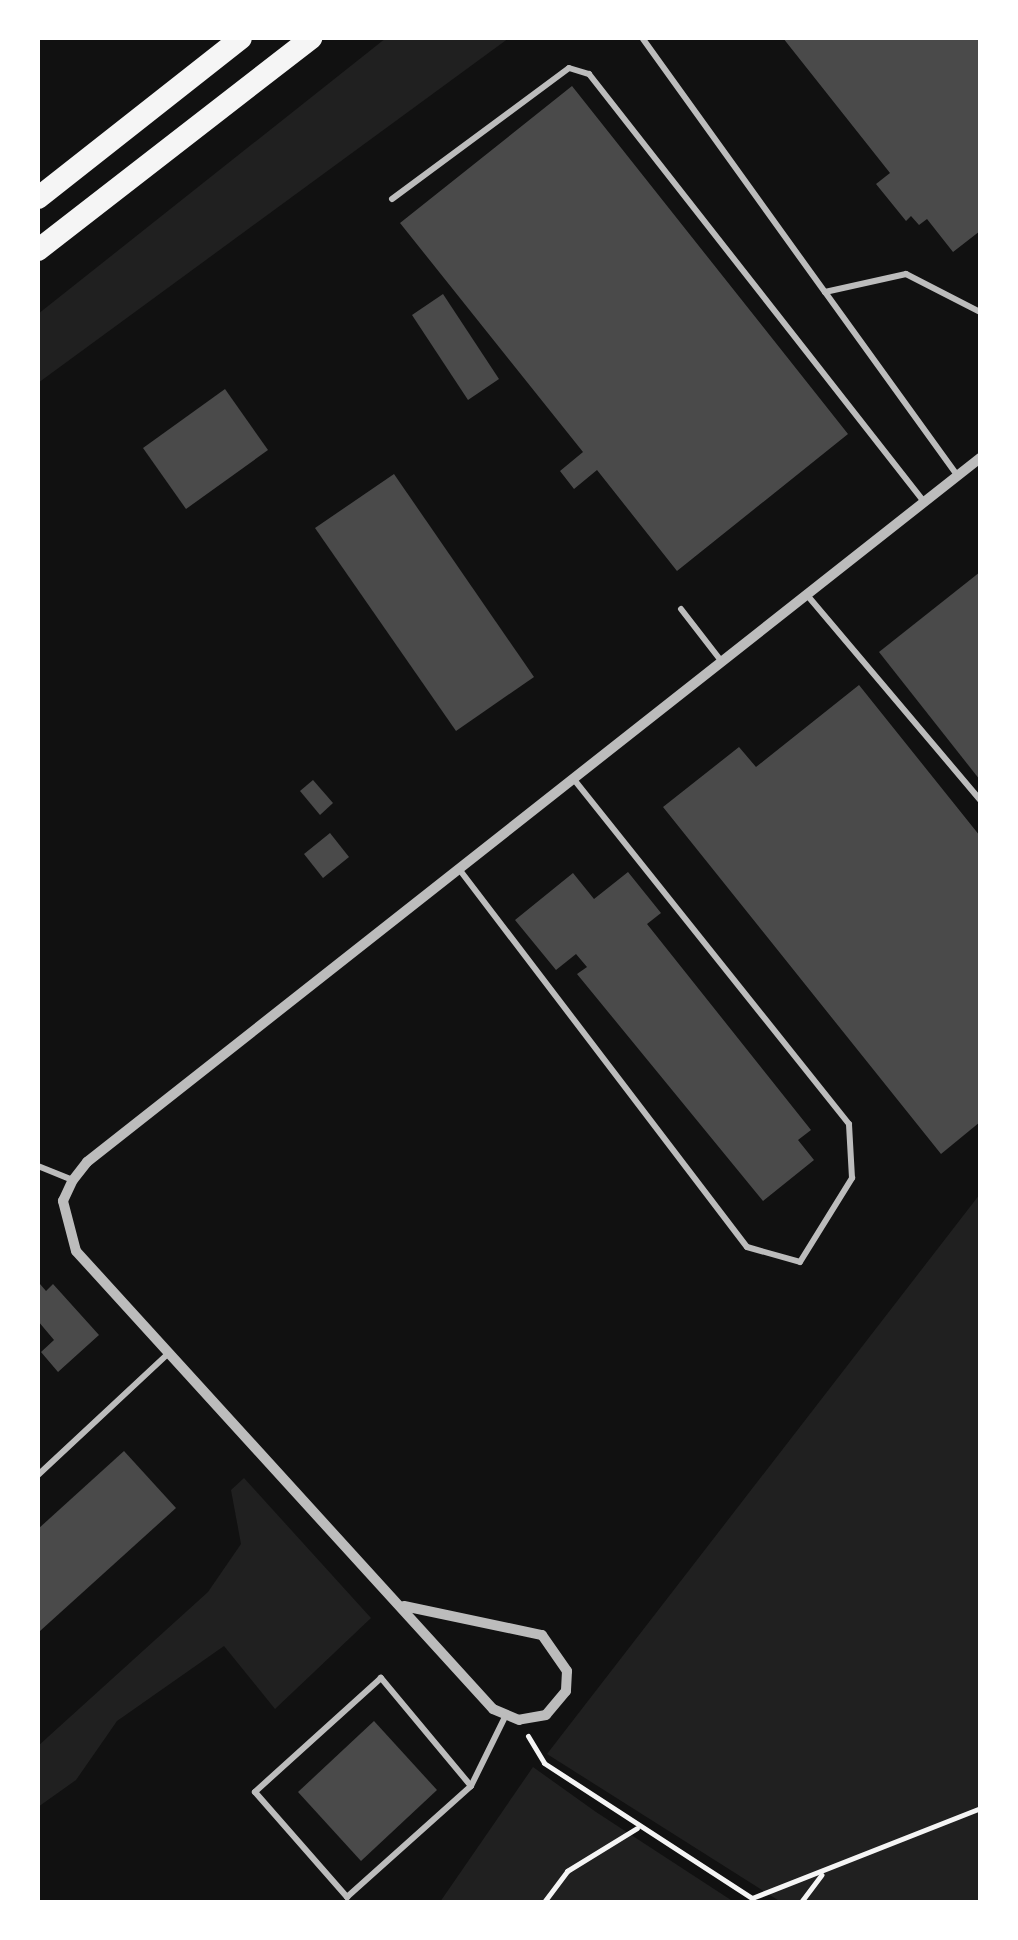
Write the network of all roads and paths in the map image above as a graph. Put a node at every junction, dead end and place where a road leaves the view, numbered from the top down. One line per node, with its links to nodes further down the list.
1 (241, 38): 4 (highway)
2 (311, 38): 6 (highway)
3 (642, 39): 7 (lane)
4 (38, 198)
5 (392, 199): 11 (lane)
6 (38, 250)
7 (825, 292): 8 (lane); 10 (lane)
8 (980, 312)
9 (980, 458): 10 (street)
10 (958, 476): 11 (street)
11 (924, 503): 12 (street)
12 (807, 595): 14 (street); 16 (lane)
13 (681, 609): 14 (lane)
14 (722, 662): 15 (street)
15 (572, 778): 17 (street); 17 (lane)
16 (980, 800)
17 (459, 870): 19 (street)
18 (38, 1166): 19 (lane)
19 (74, 1180): 20 (street)
20 (170, 1352): 21 (lane); 22 (street)
21 (38, 1475)
22 (404, 1606): 23 (street); 24 (street)
23 (506, 1715): 24 (street); 25 (lane)
24 (519, 1720): 27 (path)
25 (471, 1786): 25 (lane)
26 (980, 1808): 28 (path)
27 (637, 1828): 28 (path); 29 (path)
28 (822, 1872): 30 (path)
29 (544, 1902)
30 (801, 1902)

